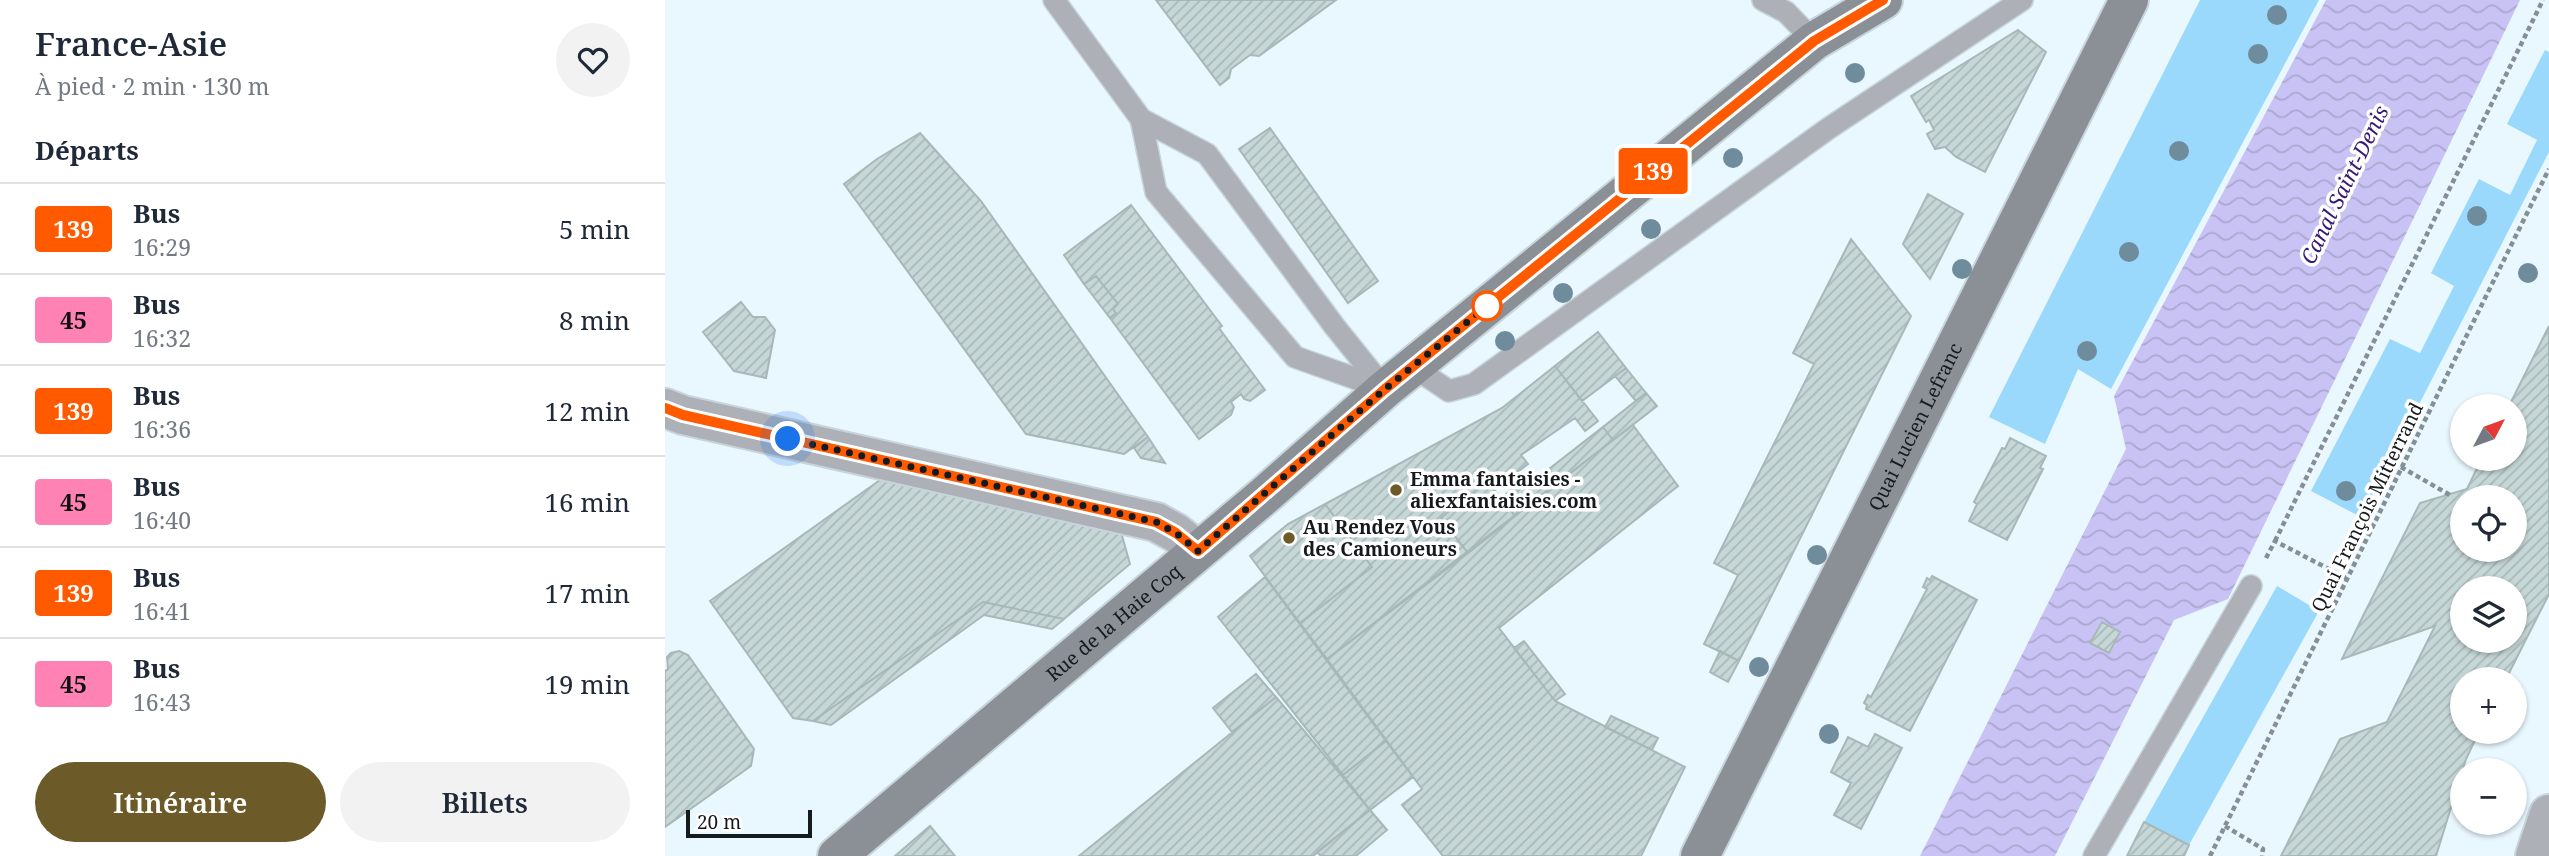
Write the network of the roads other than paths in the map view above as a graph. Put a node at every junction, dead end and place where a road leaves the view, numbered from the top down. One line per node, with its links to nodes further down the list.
1 (1054, 0): 7 (lane)
2 (1763, 0): 6 (lane)
3 (2022, 0): 8 (lane)
4 (2129, 0): 14 (main road, Quai Lucien Lefranc)
5 (1865, 4): 6 (main road, Rue de la Haie Coq)
6 (1814, 41): 8 (main road, Rue de la Haie Coq)
7 (1141, 119): 8 (lane); 8 (lane)
8 (1399, 378): 10 (main road, Rue de la Haie Coq)
9 (665, 408): 10 (street)
10 (1198, 551): 13 (main road, Rue de la Haie Coq)
11 (2251, 586): 15 (lane)
12 (2549, 814): 16 (street)
13 (837, 856)
14 (1700, 856)
15 (2095, 856)
16 (2535, 856)

